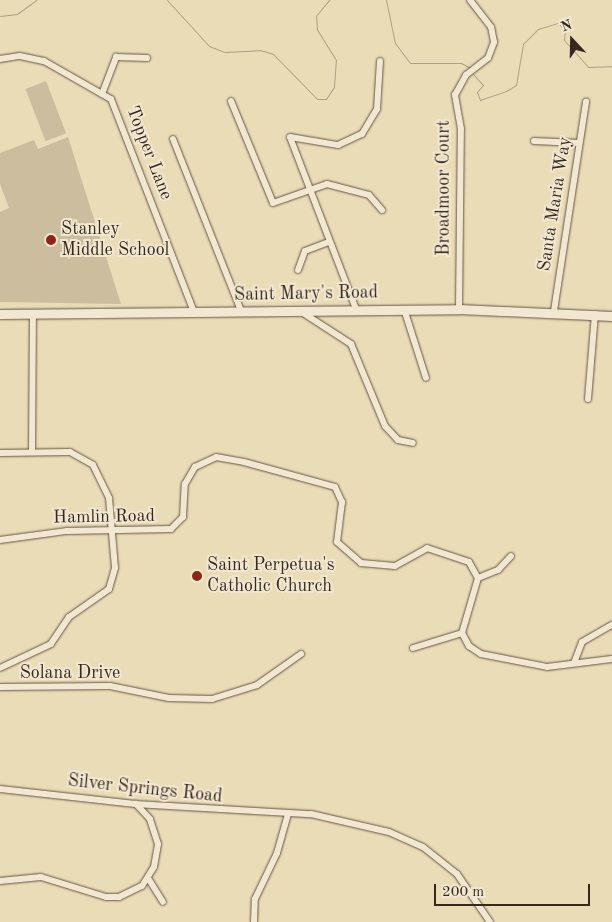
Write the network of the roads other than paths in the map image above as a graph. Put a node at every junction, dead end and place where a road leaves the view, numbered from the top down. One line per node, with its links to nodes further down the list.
1 (470, 0): 17 (street, Broadmoor Court)
2 (147, 58): 5 (street)
3 (0, 59): 5 (street)
4 (380, 61): 11 (street)
5 (102, 94): 21 (street, Topper Lane)
6 (231, 101): 11 (street)
7 (586, 101): 10 (street, Santa Maria Way)
8 (172, 139): 19 (street)
9 (534, 141): 10 (street)
10 (579, 143): 20 (street, Santa Maria Way)
11 (308, 189): 12 (street); 13 (street)
12 (382, 210)
13 (329, 242): 14 (street); 15 (street)
14 (298, 270)
15 (356, 309): 16 (street, Saint Mary's Road); 18 (street, Saint Mary's Road)
16 (404, 309): 17 (street, Saint Mary's Road); 26 (street)
17 (460, 309): 20 (street, Saint Mary's Road)
18 (300, 310): 19 (street, Saint Mary's Road); 28 (street)
19 (241, 311): 21 (street, Saint Mary's Road)
20 (554, 311): 24 (street, Saint Mary's Road)
21 (194, 312): 23 (street, Saint Mary's Road)
22 (0, 314): 23 (street, Saint Mary's Road)
23 (33, 314): 29 (street)
24 (595, 314): 25 (street, Saint Mary's Road); 27 (street)
25 (612, 316)
26 (426, 378)
27 (588, 399)
28 (413, 442)
29 (32, 452): 30 (street, Solana Drive); 31 (street, Solana Drive)
30 (0, 453)
31 (111, 530): 32 (street, Hamlin Road); 34 (street, Hamlin Road); 41 (street, Solana Drive)
32 (0, 540)
33 (511, 556): 34 (street)
34 (478, 578): 36 (street)
35 (612, 625): 40 (street)
36 (462, 633): 37 (street); 40 (street)
37 (412, 648)
38 (301, 654): 42 (street, Solana Drive)
39 (612, 659): 40 (street)
40 (574, 662)
41 (0, 668)
42 (0, 688)
43 (0, 788): 44 (street, Silver Springs Road)
44 (136, 804): 45 (street, Silver Springs Road); 46 (street)
45 (288, 814): 49 (street); 50 (street, Silver Springs Road)
46 (148, 878): 47 (street); 48 (street)
47 (0, 881)
48 (163, 902)
49 (254, 922)
50 (490, 922)

